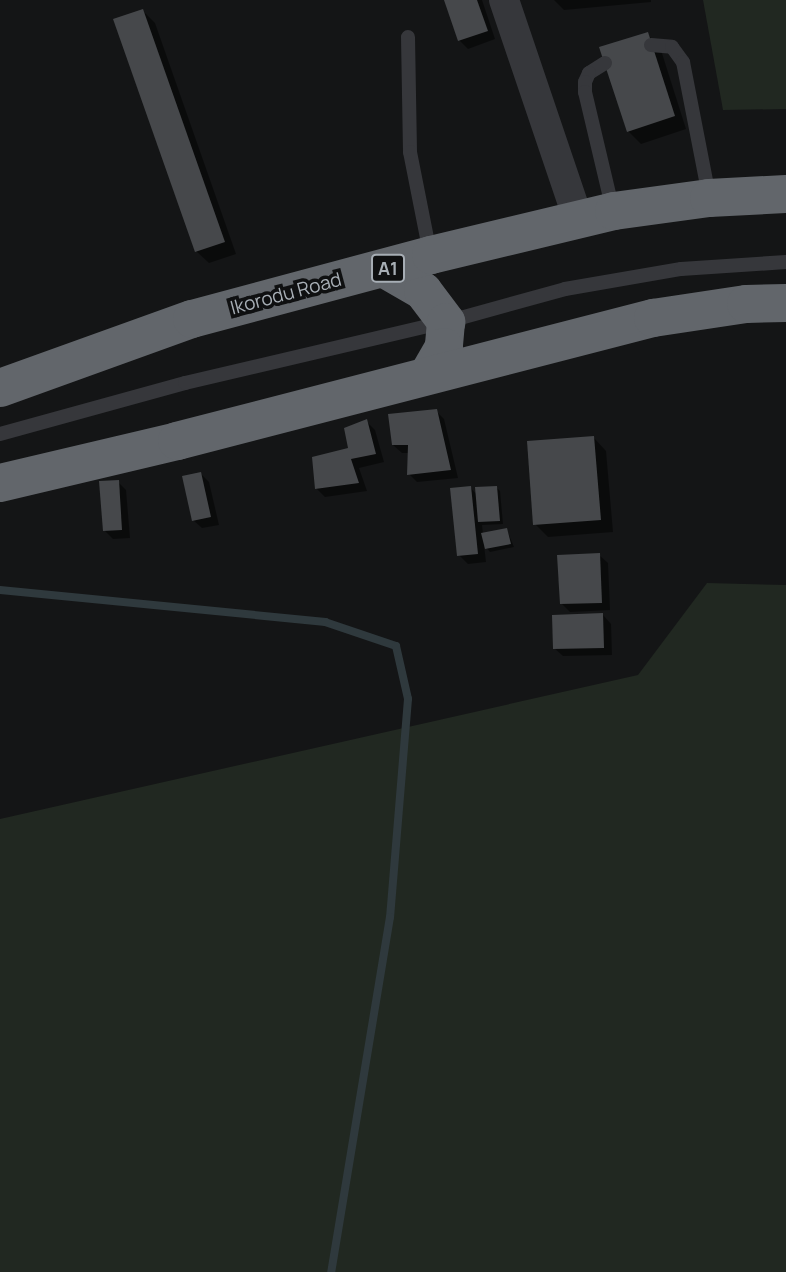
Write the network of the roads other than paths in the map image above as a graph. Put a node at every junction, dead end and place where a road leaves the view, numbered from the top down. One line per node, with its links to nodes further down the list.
1 (503, 0): 7 (street)
2 (408, 37): 8 (lane)
3 (651, 45): 6 (lane)
4 (606, 63): 7 (lane)
5 (786, 194): 6 (highway, Ikorodu Road / A1)
6 (709, 198): 7 (highway, Ikorodu Road / A1)
7 (596, 216): 8 (highway, Ikorodu Road / A1)
8 (431, 254): 10 (highway, Ikorodu Road / A1)
9 (786, 262): 12 (lane)
10 (385, 269): 12 (highway); 14 (highway, Ikorodu Road / A1)
11 (786, 303): 13 (highway)
12 (446, 323): 13 (highway); 15 (lane)
13 (428, 375): 16 (highway)
14 (0, 388)
15 (0, 434)
16 (0, 483)

